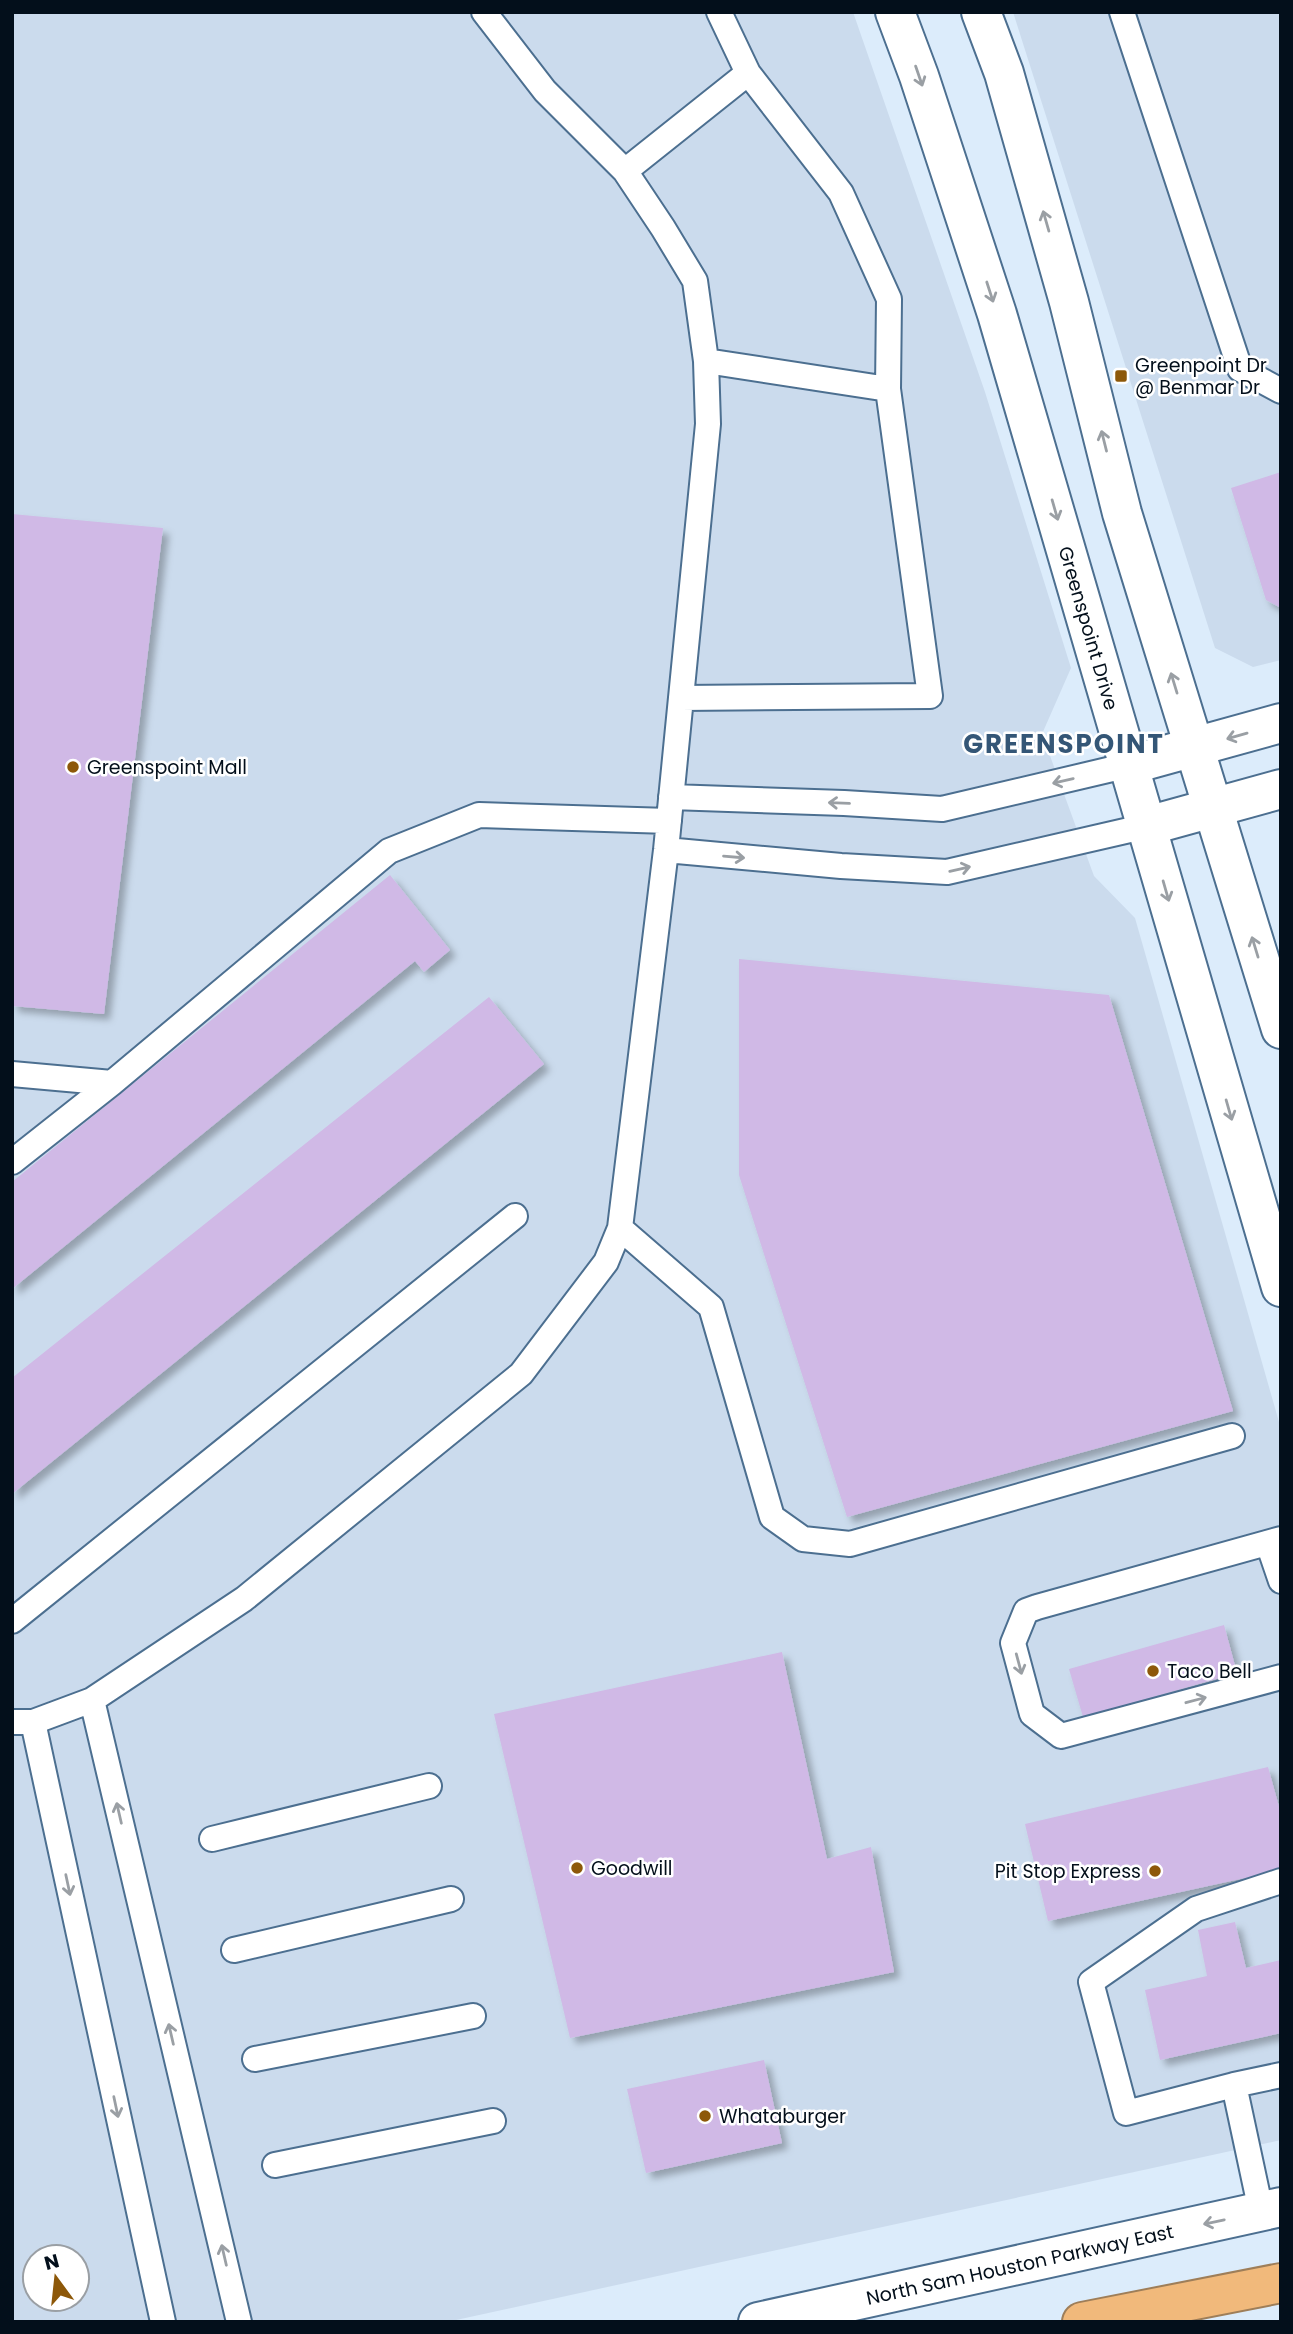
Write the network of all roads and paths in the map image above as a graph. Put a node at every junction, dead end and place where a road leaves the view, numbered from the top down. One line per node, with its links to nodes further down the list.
1 (484, 12): 7 (lane)
2 (719, 12): 6 (lane)
3 (895, 12): 14 (street, Greenspoint Drive, one-way to 14)
4 (981, 12): 13 (street, one-way to 4)
5 (1122, 12): 10 (lane)
6 (748, 73): 7 (lane); 9 (lane)
7 (625, 171): 8 (lane)
8 (706, 361): 9 (lane); 11 (lane)
9 (888, 389): 11 (lane)
10 (1281, 391)
11 (681, 698): 16 (lane)
12 (1281, 723): 13 (street, one-way to 13)
13 (1194, 748): 14 (street); 17 (street)
14 (1129, 765): 16 (lane, one-way to 16); 18 (street, Greenspoint Drive)
15 (1281, 789): 17 (street)
16 (670, 809): 19 (lane); 22 (lane)
17 (1213, 809): 18 (street); 20 (street, one-way to 17)
18 (1147, 826): 19 (lane, one-way to 18); 26 (street, Greenspoint Drive, one-way to 26)
19 (666, 850): 25 (lane)
20 (1281, 1029)
21 (12, 1074): 22 (lane)
22 (112, 1083): 23 (lane)
23 (14, 1158)
24 (515, 1216): 30 (lane)
25 (620, 1228): 27 (lane); 32 (lane)
26 (1281, 1286)
27 (1233, 1436)
28 (1274, 1541): 29 (lane); 31 (lane, one-way to 31)
29 (1281, 1581)
30 (12, 1622)
31 (1281, 1677)
32 (92, 1700): 33 (lane); 48 (lane, one-way to 32)
33 (22, 1722): 47 (lane, one-way to 47)
34 (429, 1786): 35 (lane)
35 (212, 1839)
36 (1281, 1881): 42 (lane)
37 (451, 1899): 38 (lane)
38 (234, 1950)
39 (473, 2016): 40 (lane)
40 (255, 2059)
41 (1281, 2075): 42 (lane)
42 (1234, 2085): 45 (lane)
43 (493, 2121): 44 (lane)
44 (275, 2165)
45 (1271, 2209): 49 (street, North Sam Houston Parkway East, one-way to 49)
46 (1281, 2283): 50 (highway)
47 (163, 2322)
48 (239, 2322)
49 (758, 2322)
50 (1082, 2322)

